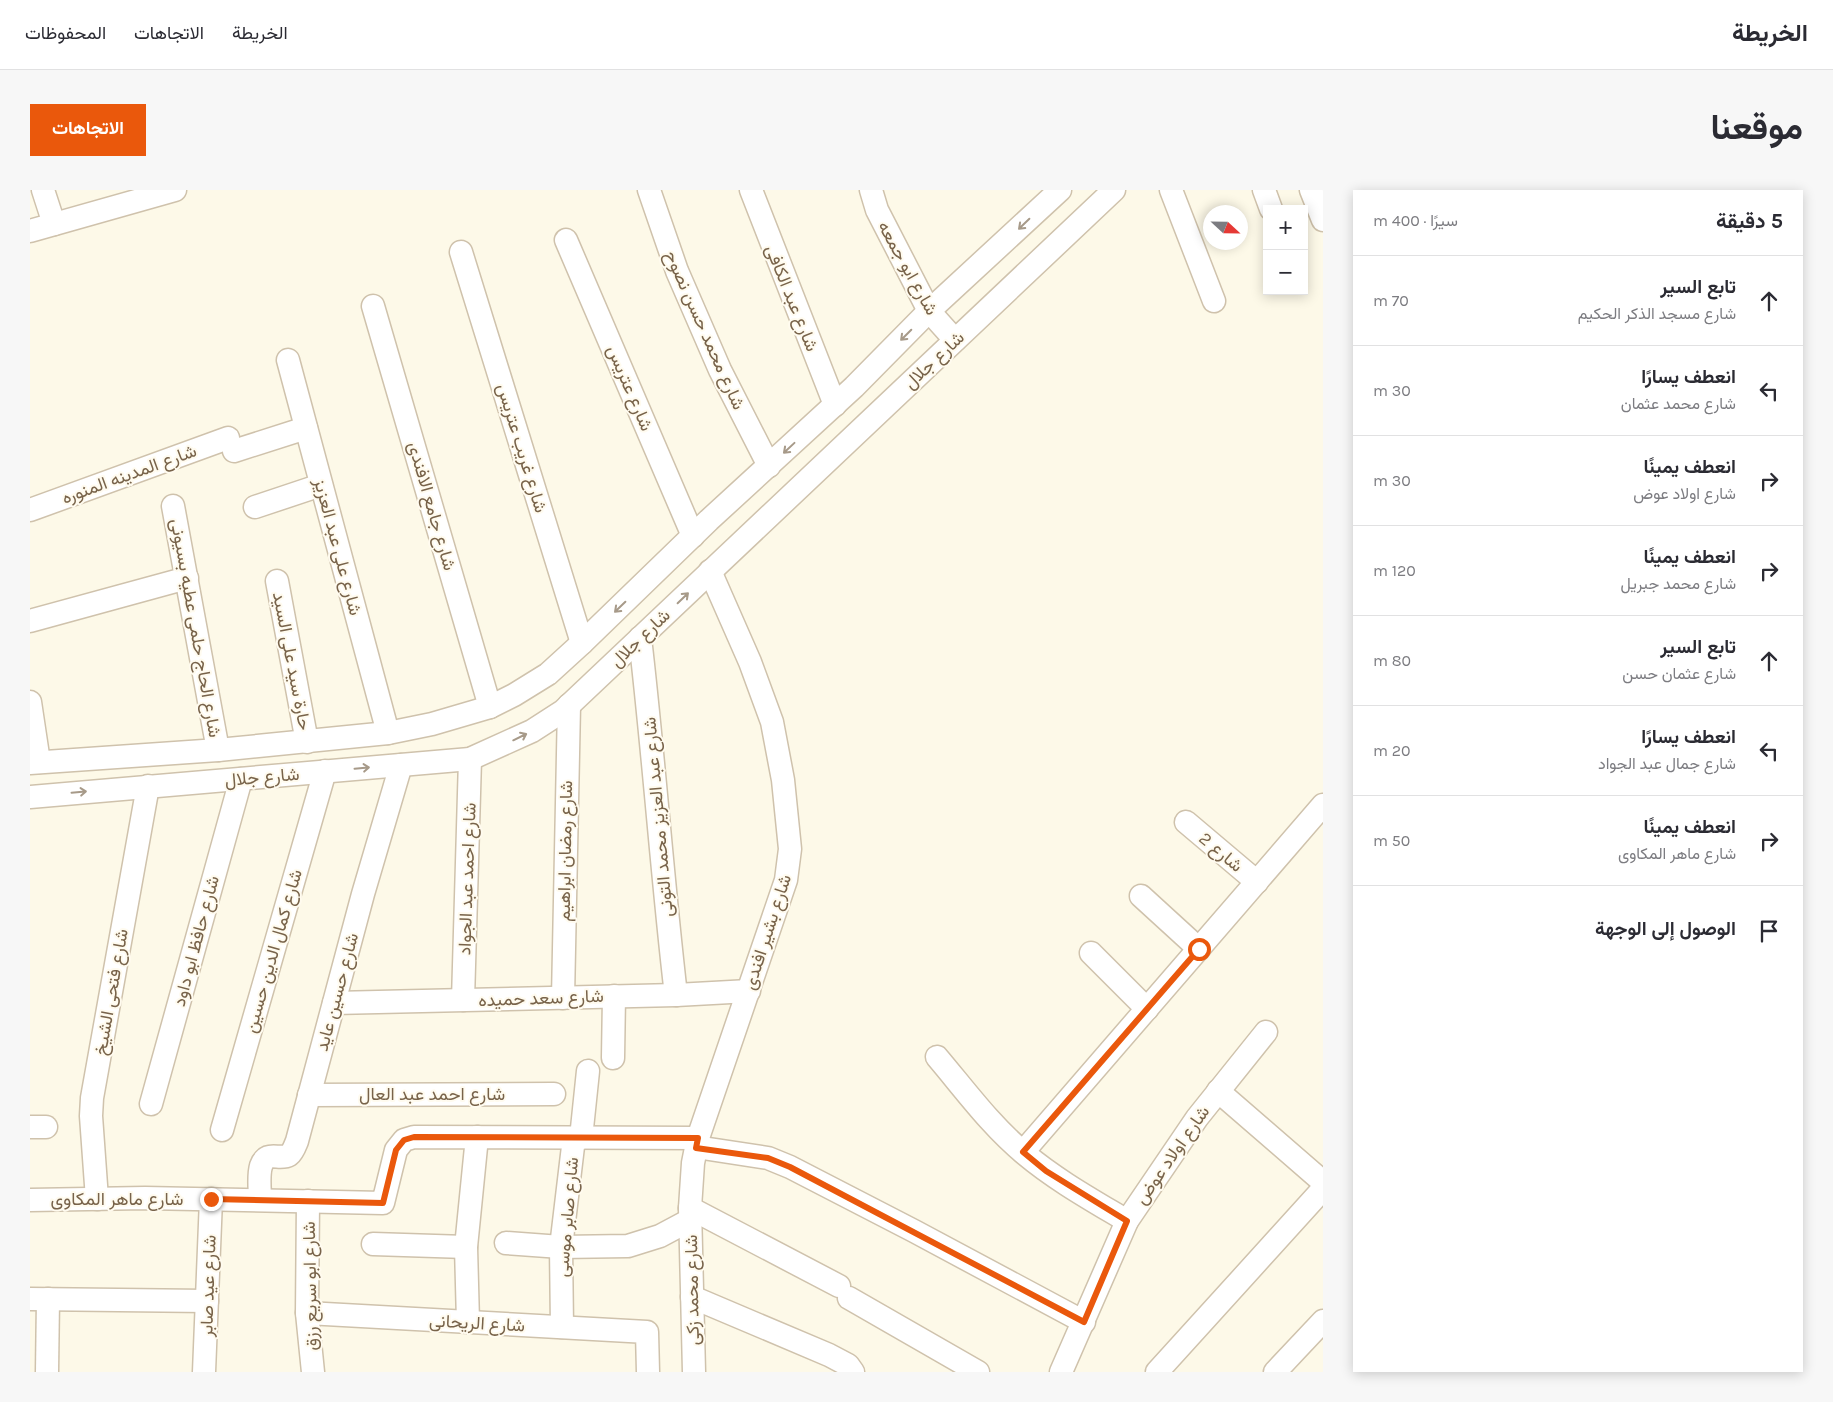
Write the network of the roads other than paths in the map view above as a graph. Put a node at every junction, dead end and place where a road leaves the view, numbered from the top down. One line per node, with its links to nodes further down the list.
1 (43, 190): 13 (street)
2 (175, 190): 13 (street)
3 (649, 190): 24 (street, شارع محمد حسن نصوح)
4 (751, 190): 22 (street, شارع عبد الكافى)
5 (872, 190): 19 (street, شارع ابو جمعه)
6 (1114, 190): 20 (street, شارع جلال)
7 (1171, 190): 17 (street)
8 (1264, 190): 11 (street)
9 (1311, 190): 12 (street)
10 (1057, 191): 19 (street, شارع جلال, one-way to 19)
11 (1270, 205)
12 (1323, 220)
13 (54, 224): 14 (street)
14 (30, 232)
15 (566, 240): 29 (street, شارع عتريس)
16 (461, 252): 35 (street, شارع غريب عتريس)
17 (1214, 301)
18 (373, 306): 38 (street, شارع جامع الافندى)
19 (929, 311): 20 (street, شارع ابو جمعه); 22 (street, شارع جلال, one-way to 22)
20 (955, 340): 30 (street, شارع جلال)
21 (288, 360): 23 (street, شارع على عبد العزيز)
22 (835, 405): 24 (street, شارع جلال, one-way to 24)
23 (306, 428): 25 (street, شارع على عبد العزيز); 28 (street, شارع المدينه المنوره)
24 (769, 466): 29 (street, شارع جلال)
25 (321, 485): 27 (street); 39 (street, شارع على عبد العزيز)
26 (174, 506): 31 (street, شارع الحاج حلمى عطيه بسيونى)
27 (255, 507)
28 (30, 510)
29 (693, 536): 35 (street, شارع جلال, one-way to 35)
30 (710, 572): 34 (street, شارع جلال, one-way to 30); 55 (street, شارع بشير افندى)
31 (186, 578): 33 (street); 41 (street, شارع الحاج حلمى عطيه بسيونى)
32 (277, 581): 40 (street, حارة سيد على السيد)
33 (30, 621)
34 (640, 638): 37 (street, شارع جلال); 56 (street, شارع عبد العزيز محمد التونى)
35 (582, 643): 38 (street, شارع جلال)
36 (30, 702): 43 (street)
37 (569, 705): 42 (street, شارع جلال, one-way to 37); 58 (street, شارع رمضان ابراهيم)
38 (490, 707): 39 (street, شارع جلال)
39 (388, 734): 40 (street, شارع جلال)
40 (307, 742): 41 (street, شارع جلال)
41 (218, 750): 43 (street, شارع جلال)
42 (470, 759): 44 (street, شارع جلال); 59 (street, شارع احمد عبد الجواد)
43 (35, 763)
44 (401, 765): 45 (street, شارع جلال, one-way to 44); 60 (street, شارع حسين عايد)
45 (325, 771): 46 (street, شارع جلال); 70 (street, شارع كمال الدين حسين)
46 (241, 778): 47 (street, شارع جلال); 69 (street, شارع حافظ ابو داود)
47 (148, 786): 48 (street, شارع جلال, one-way to 47); 77 (street, شارع فتحى الشيخ)
48 (30, 797)
49 (1323, 805): 51 (street)
50 (1186, 822): 51 (street, شارع 2)
51 (1257, 882): 53 (street)
52 (1141, 896): 53 (street)
53 (1199, 949): 61 (street)
54 (1091, 953): 61 (street)
55 (749, 991): 56 (street, شارع سعد حميده); 73 (street, شارع بشير افندى)
56 (676, 995): 57 (street, شارع سعد حميده)
57 (614, 996): 58 (street, شارع سعد حميده); 64 (street)
58 (563, 998): 59 (street, شارع سعد حميده)
59 (463, 1000): 60 (street, شارع سعد حميده)
60 (334, 1004): 68 (street, شارع حسين عايد)
61 (1147, 1009): 74 (street)
62 (1266, 1032): 66 (street, شارع اولاد عوض)
63 (937, 1057): 74 (street)
64 (613, 1058)
65 (588, 1071): 72 (street, شارع صابر موسى)
66 (1218, 1091): 75 (street); 83 (street, شارع اولاد عوض)
67 (554, 1094): 68 (street, شارع احمد عبد العال)
68 (309, 1095): 79 (street, شارع حسين عايد)
69 (151, 1104)
70 (222, 1130)
71 (477, 1137): 72 (street); 81 (street, شارع ماهر المكاوى); 86 (street)
72 (578, 1138): 73 (street); 87 (street, شارع صابر موسى)
73 (697, 1143): 82 (street, شارع بشير افندى); 93 (street)
74 (1023, 1152): 83 (street)
75 (1323, 1182)
76 (1323, 1189): 104 (street)
77 (97, 1199): 78 (street, شارع ماهر المكاوى); 80 (street, شارع ماهر المكاوى)
78 (211, 1199): 79 (street, شارع ماهر المكاوى); 90 (street, شارع عيد صابر)
79 (260, 1199): 81 (street, شارع ماهر المكاوى)
80 (30, 1200)
81 (308, 1201): 91 (street, شارع ابو سريع رزق)
82 (690, 1214): 87 (street); 88 (street, شارع محمد زكى); 102 (street)
83 (1127, 1221): 93 (street, شارع اولاد عوض)
84 (372, 1244): 86 (street)
85 (506, 1244): 87 (street)
86 (466, 1247): 92 (street)
87 (561, 1247): 95 (street, شارع صابر موسى)
88 (692, 1297): 100 (street, شارع محمد زكى); 101 (street)
89 (39, 1299): 90 (street); 96 (street)
90 (208, 1300): 97 (street, شارع عيد صابر)
91 (307, 1313): 92 (street, شارع الريحانى); 98 (street, شارع ابو سريع رزق)
92 (468, 1322): 95 (street, شارع الريحانى)
93 (1084, 1322): 103 (street, شارع اولاد عوض)
94 (1323, 1322): 105 (street)
95 (562, 1327): 99 (street, شارع الريحانى)
96 (47, 1372)
97 (204, 1372)
98 (313, 1372)
99 (648, 1372)
100 (694, 1372)
101 (853, 1372)
102 (978, 1372)
103 (1061, 1372)
104 (1157, 1372)
105 (1275, 1372)

